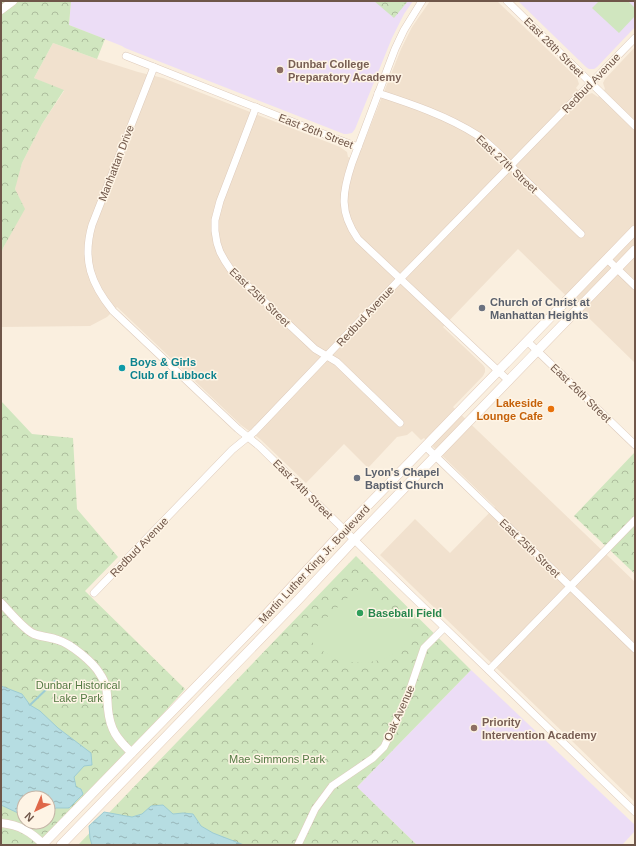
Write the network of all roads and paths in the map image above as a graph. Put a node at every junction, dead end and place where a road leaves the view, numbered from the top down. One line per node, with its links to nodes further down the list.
1 (14, 1): 4 (street)
2 (422, 1): 9 (street)
3 (507, 1): 8 (street, East 28th Street)
4 (1, 10)
5 (635, 38): 8 (street, Redbud Avenue)
6 (126, 56): 7 (street, East 26th Street)
7 (154, 67): 10 (street, East 26th Street); 18 (street, Manhattan Drive)
8 (591, 83): 11 (street, East 28th Street); 13 (street, Redbud Avenue)
9 (378, 93): 12 (street); 13 (street, East 27th Street)
10 (256, 107): 12 (street, East 26th Street); 24 (street, East 25th Street)
11 (635, 126)
12 (358, 147): 20 (street, East 26th Street)
13 (510, 165): 15 (street, East 27th Street); 20 (street, Redbud Avenue)
14 (635, 230): 17 (main road, Martin Luther King Jr. Boulevard)
15 (581, 234)
16 (635, 250): 19 (main road, Martin Luther King Jr. Boulevard)
17 (607, 259): 19 (street); 22 (main road, Martin Luther King Jr. Boulevard)
18 (88, 260): 28 (street, East 24th Street)
19 (617, 268): 21 (street); 23 (main road, Martin Luther King Jr. Boulevard)
20 (400, 279): 24 (street, Redbud Avenue); 25 (street, East 26th Street)
21 (635, 286)
22 (528, 342): 23 (street, East 26th Street); 25 (main road, Martin Luther King Jr. Boulevard)
23 (537, 351): 26 (main road, Martin Luther King Jr. Boulevard); 29 (street, East 26th Street)
24 (327, 356): 27 (street, East 25th Street); 28 (street, Redbud Avenue)
25 (498, 371): 26 (street, East 26th Street); 30 (main road, Martin Luther King Jr. Boulevard)
26 (509, 381): 31 (main road, Martin Luther King Jr. Boulevard)
27 (400, 423)
28 (248, 437): 33 (street, East 24th Street); 36 (street, Redbud Avenue)
29 (635, 445)
30 (426, 447): 31 (street, East 25th Street); 33 (main road, Martin Luther King Jr. Boulevard)
31 (435, 456): 34 (main road, Martin Luther King Jr. Boulevard); 35 (street, East 25th Street)
32 (635, 520): 35 (street)
33 (344, 530): 34 (street, East 24th Street); 41 (main road, Martin Luther King Jr. Boulevard)
34 (354, 540): 38 (street, East 24th Street); 45 (main road, Martin Luther King Jr. Boulevard)
35 (570, 587): 39 (street, East 25th Street); 40 (street)
36 (94, 593)
37 (1, 603): 41 (street)
38 (444, 628): 40 (street, East 24th Street); 46 (street, Oak Avenue)
39 (635, 649)
40 (489, 670): 42 (street, East 24th Street)
41 (132, 753): 44 (main road, Martin Luther King Jr. Boulevard)
42 (635, 812)
43 (1, 823): 44 (street)
44 (43, 845)
45 (61, 845)
46 (298, 845)

